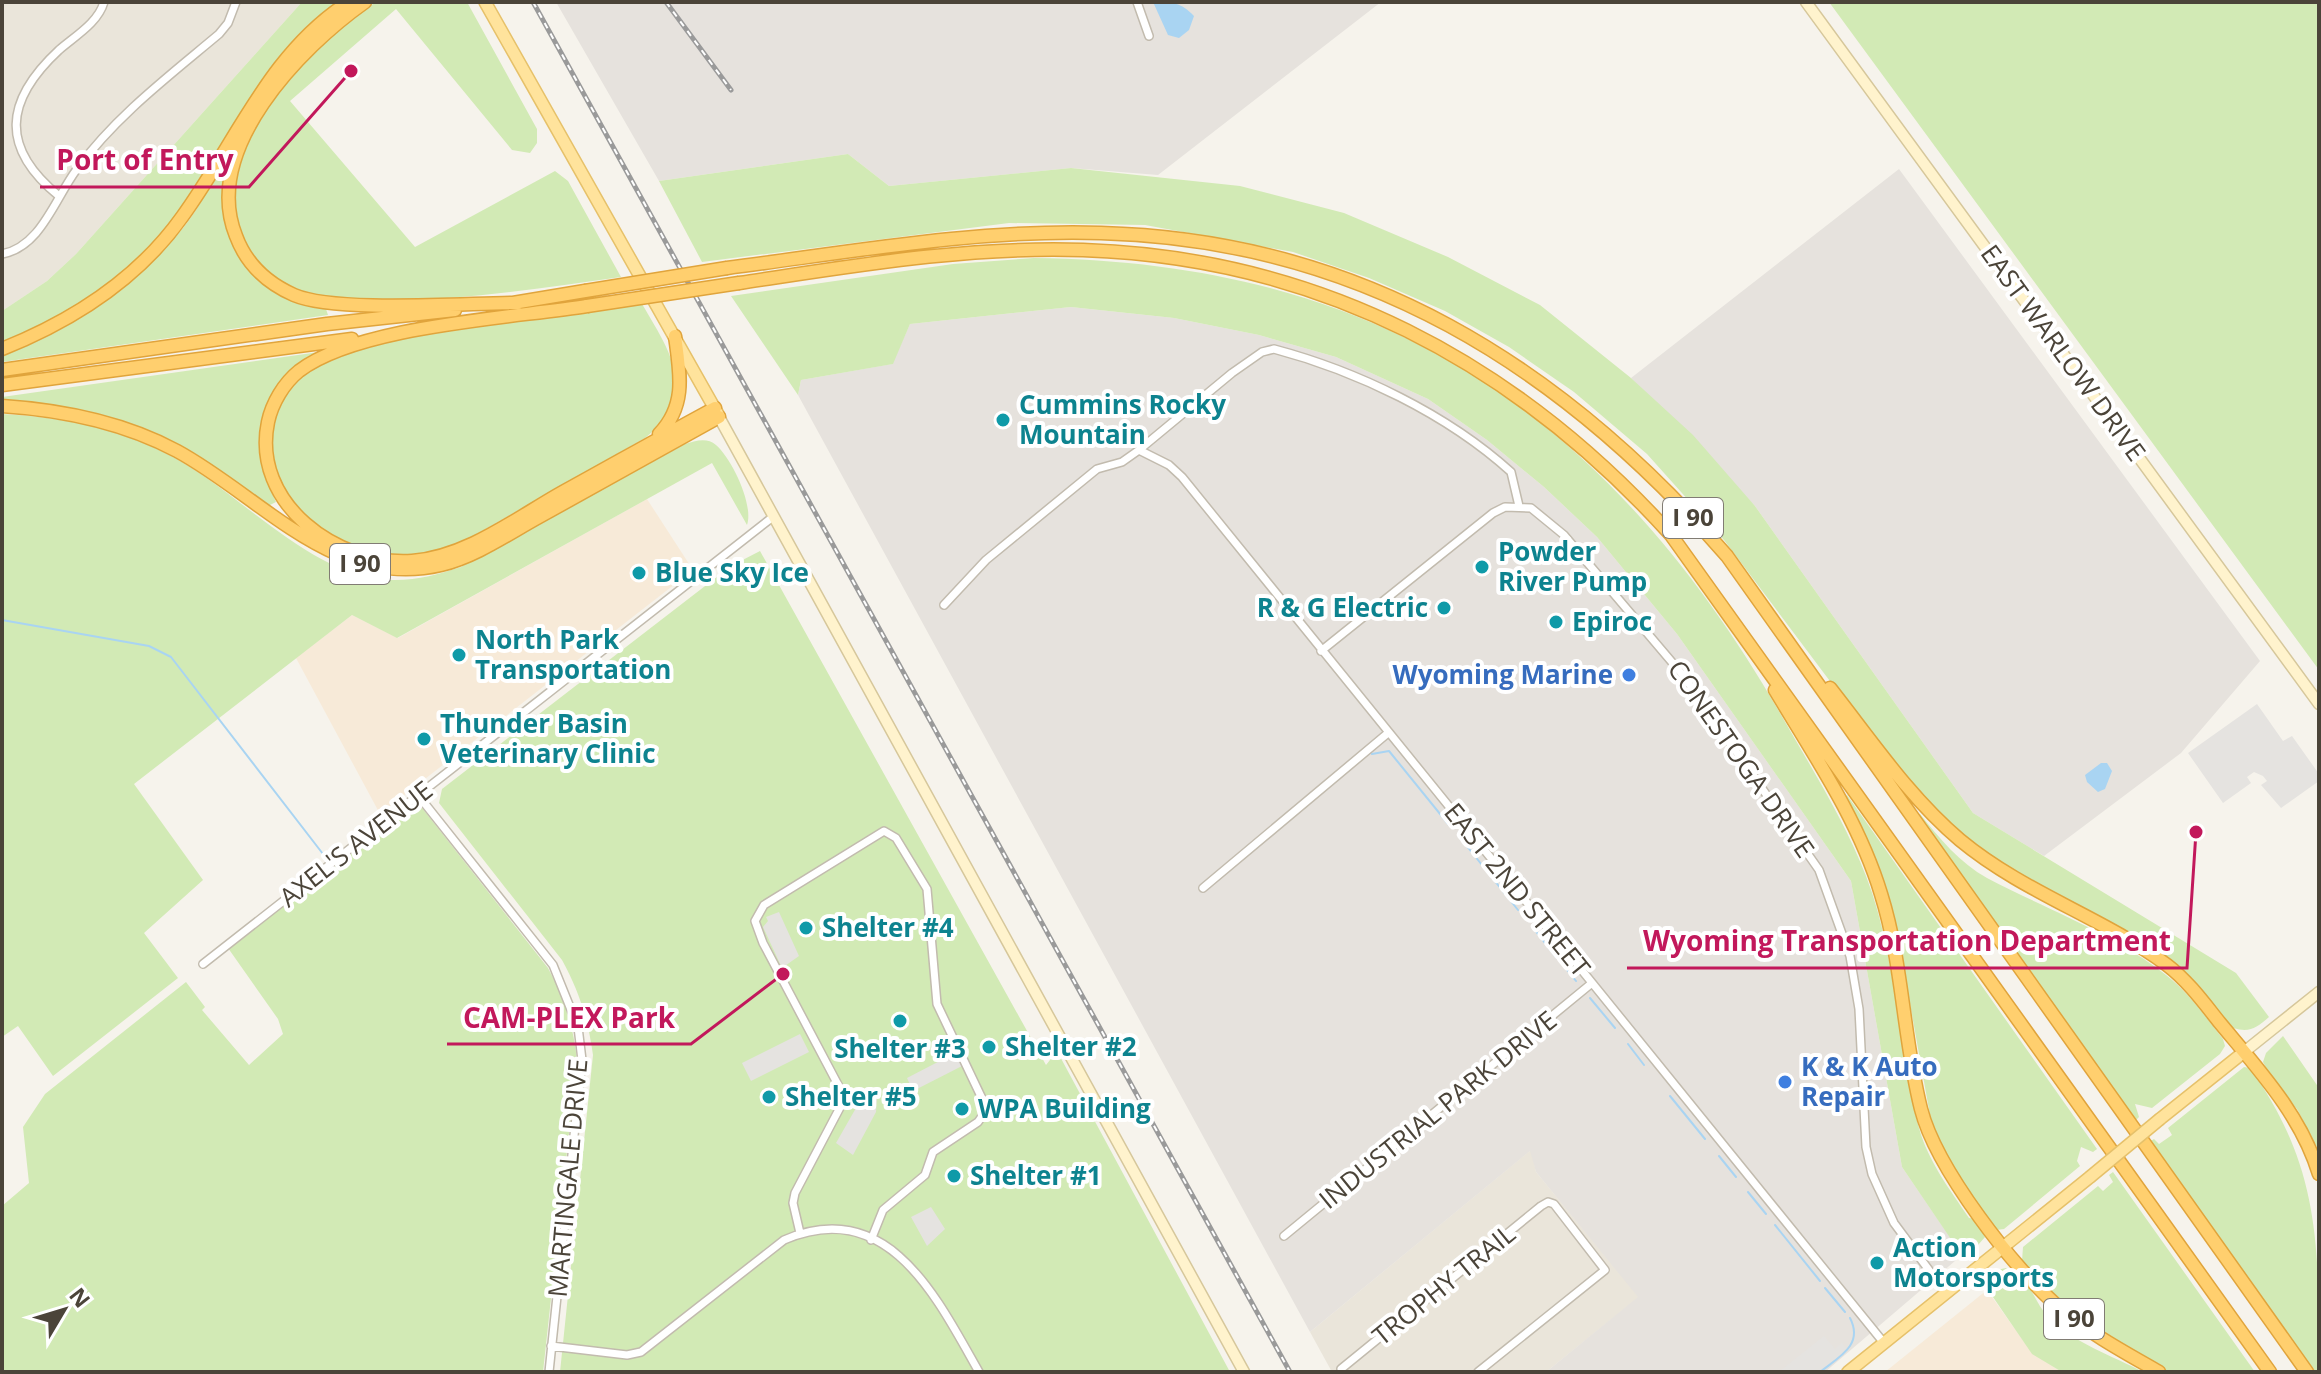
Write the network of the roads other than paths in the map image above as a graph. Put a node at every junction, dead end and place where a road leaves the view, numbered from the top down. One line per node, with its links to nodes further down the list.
1 (104, 2): 9 (street)
2 (236, 2): 9 (street)
3 (365, 2): 11 (highway)
4 (485, 2): 13 (main road)
5 (1137, 2): 8 (street)
6 (1806, 2): 27 (main road, EAST WARLOW DRIVE)
7 (346, 3): 14 (highway)
8 (1149, 36)
9 (59, 196): 10 (street)
10 (2, 254)
11 (518, 303): 15 (highway, I 90); 23 (highway, I 90, bridge)
12 (518, 317): 16 (highway, I 90); 19 (highway, I 90); 24 (highway, I 90, bridge)
13 (675, 336): 18 (main road); 19 (highway)
14 (2, 349)
15 (2, 370)
16 (2, 385)
17 (2, 406): 18 (highway, I 90)
18 (717, 413): 19 (highway); 22 (main road)
19 (652, 442)
20 (1139, 450): 21 (street); 25 (street); 26 (street, EAST 2ND STREET)
21 (1519, 506): 26 (street); 40 (street, CONESTOGA DRIVE)
22 (774, 516): 29 (street, AXEL'S AVENUE); 46 (main road)
23 (1727, 556): 34 (highway, I 90); 51 (highway, I 90)
24 (1721, 601): 39 (highway, I 90); 50 (highway, I 90)
25 (944, 605)
26 (1321, 651): 28 (street, EAST 2ND STREET)
27 (2319, 704)
28 (1388, 733): 30 (street); 32 (street, EAST 2ND STREET)
29 (418, 795): 31 (street, AXEL'S AVENUE); 42 (street, MARTINGALE DRIVE)
30 (1203, 888)
31 (203, 964)
32 (1592, 983): 37 (street, INDUSTRIAL PARK DRIVE); 41 (street, EAST 2ND STREET)
33 (2319, 992): 34 (main road)
34 (2244, 1052): 35 (highway, I 90); 39 (main road, bridge)
35 (2319, 1174)
36 (800, 1233): 38 (street); 38 (street); 42 (street)
37 (1284, 1236)
38 (871, 1240): 45 (street)
39 (2005, 1247): 40 (main road); 49 (highway, I 90)
40 (1946, 1293): 41 (main road)
41 (1884, 1343): 48 (main road)
42 (551, 1346): 44 (street, MARTINGALE DRIVE)
43 (1342, 1370): 47 (street, TROPHY TRAIL)
44 (549, 1372)
45 (979, 1372)
46 (1244, 1372)
47 (1478, 1372)
48 (1848, 1372)
49 (2159, 1372)
50 (2270, 1372)
51 (2307, 1372)

